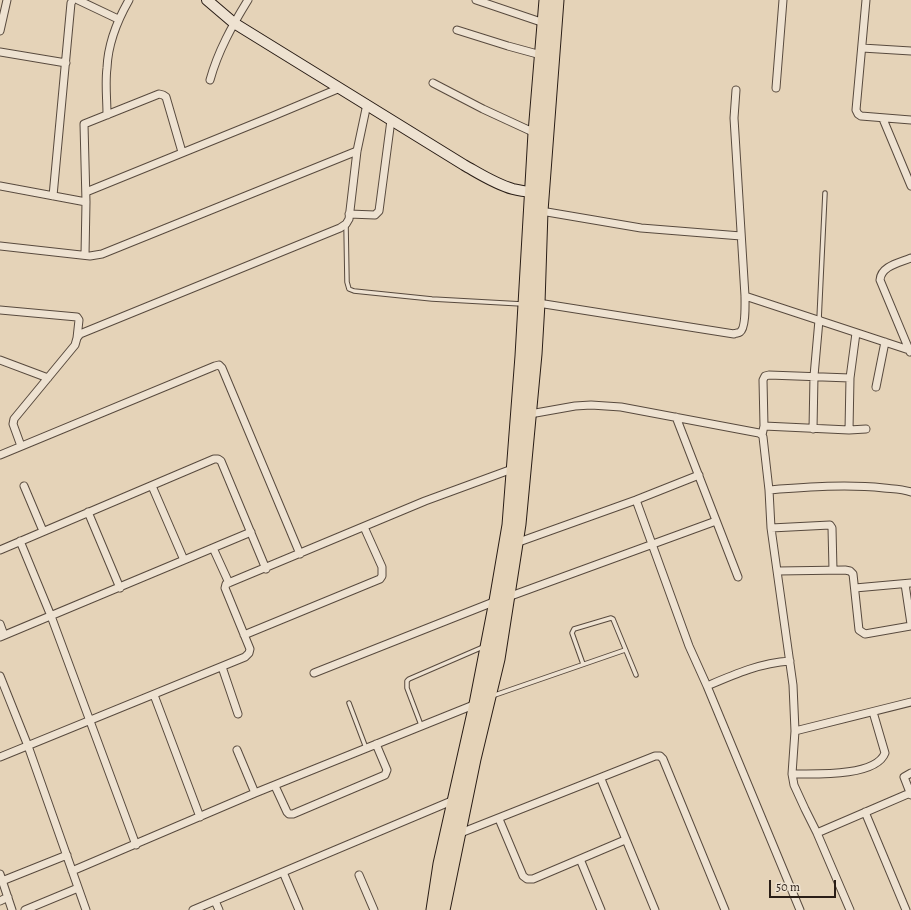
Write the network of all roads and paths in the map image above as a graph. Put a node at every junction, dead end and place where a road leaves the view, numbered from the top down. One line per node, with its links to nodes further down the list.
1 (73, 0): 21 (street)
2 (78, 0): 12 (street)
3 (129, 0): 12 (street)
4 (207, 0): 14 (street)
5 (248, 0): 14 (street)
6 (476, 0): 13 (street)
7 (546, 0): 13 (highway)
8 (557, 0): 38 (highway)
9 (783, 0): 25 (street)
10 (866, 0): 17 (street)
11 (4, 3): 16 (street)
12 (118, 19): 28 (street)
13 (544, 22): 20 (highway)
14 (234, 23): 22 (street); 24 (street)
15 (456, 30): 20 (street)
16 (0, 31)
17 (862, 48): 18 (street); 29 (street)
18 (911, 51)
19 (0, 52): 21 (street)
20 (541, 54): 32 (highway)
21 (66, 63): 40 (street)
22 (210, 80)
23 (433, 83): 32 (street)
24 (340, 88): 27 (street); 34 (street)
25 (776, 88)
26 (736, 90): 45 (street)
27 (366, 104): 30 (street); 33 (street)
28 (107, 115): 34 (street); 37 (street)
29 (882, 119): 31 (street); 36 (street)
30 (391, 120): 38 (street); 43 (street)
31 (911, 120)
32 (535, 133): 38 (highway)
33 (357, 151): 43 (street); 47 (street)
34 (182, 152): 37 (street)
35 (0, 186): 40 (street)
36 (911, 186)
37 (86, 192): 41 (street)
38 (537, 193): 42 (highway); 51 (highway)
39 (825, 193): 53 (lane)
40 (53, 196): 41 (street)
41 (86, 202): 47 (street)
42 (541, 211): 45 (street); 50 (highway)
43 (349, 214): 44 (street)
44 (346, 224): 51 (lane); 55 (street)
45 (741, 236): 49 (street)
46 (0, 246): 47 (street)
47 (85, 255)
48 (911, 258): 57 (street)
49 (745, 296): 50 (street); 53 (street)
50 (538, 303): 63 (highway)
51 (525, 304): 72 (highway)
52 (0, 310): 55 (street)
53 (819, 320): 54 (street); 59 (street)
54 (856, 332): 56 (street); 61 (street)
55 (77, 338): 60 (street)
56 (885, 342): 57 (street); 62 (street)
57 (910, 352)
58 (0, 360): 60 (street)
59 (814, 376): 61 (street); 65 (street); 66 (street)
60 (48, 378): 70 (street)
61 (850, 378): 68 (street)
62 (876, 387)
63 (530, 414): 64 (street); 72 (highway)
64 (676, 417): 69 (street); 73 (street)
65 (764, 426): 66 (street); 69 (street)
66 (813, 428): 68 (street)
67 (866, 429): 68 (street)
68 (849, 430)
69 (762, 435): 76 (street)
70 (21, 446): 71 (street); 90 (street)
71 (0, 455)
72 (519, 468): 81 (street); 86 (highway); 100 (highway)
73 (699, 475): 78 (street); 80 (street)
74 (24, 486): 83 (street)
75 (152, 486): 79 (street); 84 (street); 91 (street)
76 (770, 490): 77 (street); 82 (street)
77 (911, 492)
78 (636, 500): 86 (street); 87 (street)
79 (88, 512): 83 (street); 98 (street)
80 (716, 522): 87 (street); 95 (street)
81 (364, 527): 90 (street); 104 (street)
82 (771, 528): 93 (street); 94 (street)
83 (43, 531): 85 (street)
84 (251, 532): 88 (street); 92 (street)
85 (20, 541): 89 (street); 101 (street)
86 (516, 543): 100 (highway)
87 (652, 546): 100 (street); 114 (street)
88 (214, 548): 91 (street); 96 (street)
89 (0, 550)
90 (300, 554): 92 (street)
91 (184, 560): 98 (street)
92 (266, 569): 96 (street)
93 (833, 570): 94 (street); 99 (street)
94 (778, 571): 108 (street)
95 (738, 577)
96 (229, 583): 104 (street)
97 (908, 583): 99 (street); 103 (street)
98 (120, 588): 101 (street)
99 (855, 588): 103 (street)
100 (502, 600): 106 (highway); 111 (street); 116 (highway)
101 (51, 616): 105 (street); 122 (street)
102 (0, 624): 105 (street)
103 (911, 625)
104 (244, 635): 110 (street)
105 (2, 636)
106 (487, 646): 119 (highway); 123 (lane)
107 (625, 650): 109 (lane); 109 (lane); 112 (lane)
108 (790, 660): 114 (street); 124 (street)
109 (583, 664): 116 (lane)
110 (222, 667): 115 (street); 121 (street)
111 (314, 673)
112 (636, 675)
113 (0, 676): 126 (street)
114 (707, 686): 166 (street)
115 (154, 695): 122 (street); 138 (street)
116 (489, 697): 141 (highway)
117 (911, 702): 120 (street)
118 (349, 703): 127 (lane)
119 (476, 704): 123 (street); 136 (highway)
120 (872, 712): 124 (street); 131 (street)
121 (238, 714)
122 (90, 721): 126 (street); 143 (street)
123 (421, 725): 125 (street)
124 (795, 731): 131 (street)
125 (376, 744): 127 (street); 133 (street)
126 (28, 746): 129 (street); 144 (street)
127 (366, 748): 133 (street)
128 (237, 750): 134 (street)
129 (0, 757)
130 (911, 773): 135 (street)
131 (792, 774): 140 (street)
132 (601, 779): 139 (street); 142 (street); 165 (street)
133 (275, 786): 134 (street)
134 (255, 794): 138 (street)
135 (911, 794): 137 (street)
136 (454, 800): 147 (street); 161 (highway)
137 (865, 812): 140 (street); 168 (street)
138 (200, 817): 143 (street)
139 (499, 819): 141 (street); 145 (street)
140 (817, 833): 167 (street)
141 (458, 834): 162 (highway)
142 (626, 840): 145 (street); 164 (street)
143 (136, 845): 146 (street)
144 (67, 855): 146 (street); 149 (street)
145 (580, 859): 163 (street)
146 (72, 871): 150 (street)
147 (282, 872): 153 (street); 159 (street)
148 (359, 875): 160 (street)
149 (1, 878): 151 (street)
150 (78, 888): 155 (street); 156 (street)
151 (8, 897): 152 (street); 154 (street)
152 (0, 900)
153 (215, 901): 157 (street); 158 (street)
154 (12, 910)
155 (25, 910)
156 (86, 910)
157 (193, 910)
158 (219, 910)
159 (299, 910)
160 (374, 910)
161 (433, 910)
162 (443, 910)
163 (600, 910)
164 (655, 910)
165 (725, 910)
166 (800, 910)
167 (850, 910)
168 (906, 910)

